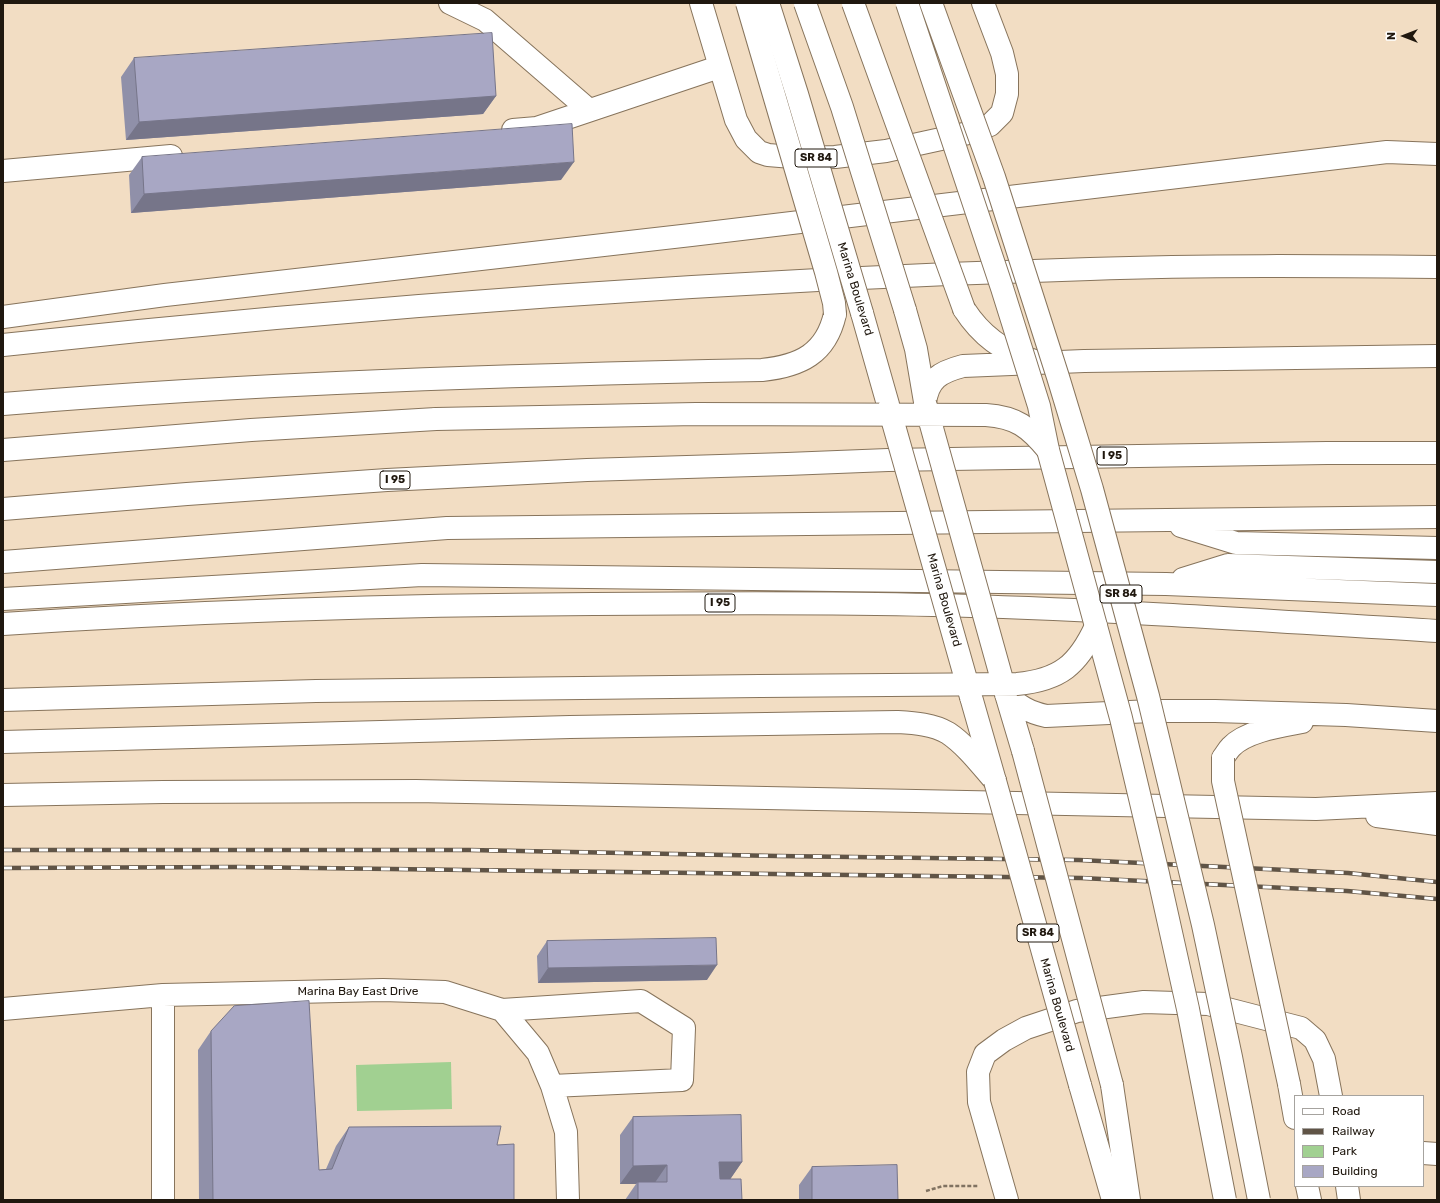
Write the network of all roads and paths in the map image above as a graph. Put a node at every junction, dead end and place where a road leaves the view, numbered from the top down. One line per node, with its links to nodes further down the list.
1 (450, 3): 11 (main road)
2 (701, 3): 10 (main road)
3 (747, 3): 22 (main road, bridge)
4 (768, 3): 43 (main road, Marina Boulevard / SR 84, bridge)
5 (805, 3): 21 (main road, bridge)
6 (853, 3): 20 (main road, bridge)
7 (907, 3): 24 (main road, bridge)
8 (931, 3): 65 (main road, SR 84, bridge)
9 (983, 3): 10 (main road)
10 (719, 67): 11 (main road)
11 (589, 110): 12 (main road)
12 (490, 132)
13 (190, 154): 15 (main road)
14 (1437, 154): 17 (main road)
15 (3, 171)
16 (1437, 267): 18 (main road)
17 (3, 317)
18 (3, 345)
19 (1437, 356): 20 (main road)
20 (1047, 364): 21 (main road)
21 (925, 403): 38 (main road, bridge)
22 (3, 404)
23 (3, 450): 24 (main road, bridge)
24 (1048, 450): 36 (main road, bridge)
25 (1437, 453): 26 (main road, I 95)
26 (3, 509)
27 (1437, 517): 28 (main road)
28 (1162, 520): 29 (main road); 30 (main road)
29 (1437, 548)
30 (3, 562)
31 (1437, 572): 32 (main road)
32 (1166, 584): 33 (main road); 34 (main road)
33 (1437, 595)
34 (3, 599)
35 (3, 624): 37 (main road, I 95)
36 (1096, 626): 39 (main road, bridge); 64 (main road, bridge)
37 (1437, 631)
38 (1006, 694): 40 (main road); 63 (main road, bridge)
39 (3, 700)
40 (1346, 715): 41 (main road); 53 (main road, bridge)
41 (1437, 720)
42 (3, 742): 43 (main road)
43 (995, 781): 62 (main road, Marina Boulevard / SR 84, bridge)
44 (3, 795): 46 (main road)
45 (1437, 803): 46 (main road)
46 (1316, 809): 47 (main road)
47 (1437, 824)
48 (163, 995): 49 (main road, Marina Bay East Drive); 50 (main road, Marina Bay East Drive); 60 (main road)
49 (3, 1009)
50 (502, 1010): 51 (main road); 51 (main road)
51 (552, 1086): 61 (main road)
52 (1331, 1095): 59 (main road)
53 (1294, 1112)
54 (1424, 1153): 55 (main road)
55 (1437, 1154)
56 (1307, 1187): 66 (main road)
57 (1347, 1187): 67 (main road)
58 (926, 1191): 59 (path)
59 (1005, 1193)
60 (163, 1200)
61 (568, 1200)
62 (1113, 1200)
63 (1129, 1200)
64 (1225, 1200)
65 (1259, 1200)
66 (1310, 1200)
67 (1349, 1200)

